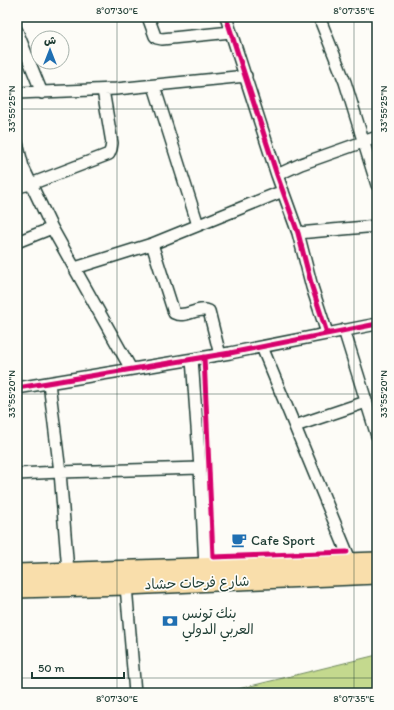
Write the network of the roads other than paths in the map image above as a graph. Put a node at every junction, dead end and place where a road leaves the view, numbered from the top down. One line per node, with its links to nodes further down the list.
1 (148, 17): 5 (street)
2 (226, 17): 5 (street)
3 (319, 17): 12 (street)
4 (17, 31): 9 (street)
5 (231, 32): 6 (street)
6 (246, 76): 7 (street); 14 (street)
7 (154, 86): 8 (street); 19 (street)
8 (104, 90): 9 (street); 15 (street)
9 (42, 92): 10 (street)
10 (17, 93)
11 (377, 136): 12 (street)
12 (364, 142): 14 (street); 16 (street)
13 (17, 143): 15 (street)
14 (277, 176): 18 (street)
15 (31, 184): 17 (street); 21 (street)
16 (377, 185)
17 (17, 187)
18 (283, 191): 19 (street); 22 (street)
19 (198, 225): 24 (street)
20 (377, 226): 22 (street)
21 (52, 228): 23 (street); 25 (street)
22 (298, 233): 28 (street)
23 (17, 242)
24 (152, 244): 25 (street); 30 (street)
25 (75, 268): 32 (street)
26 (377, 324): 27 (street)
27 (344, 330): 28 (street); 35 (street)
28 (327, 333): 29 (street)
29 (262, 347): 30 (street); 36 (street)
30 (220, 355): 31 (street)
31 (192, 359): 32 (street); 38 (street)
32 (131, 369): 33 (street)
33 (49, 383): 34 (street); 39 (street)
34 (17, 388)
35 (366, 402): 36 (street); 37 (street)
36 (295, 426): 42 (street)
37 (377, 436)
38 (200, 468): 39 (street); 43 (street)
39 (60, 472): 40 (street); 44 (street)
40 (17, 474)
41 (377, 561): 42 (main road, شارع فرحات حشاد)
42 (351, 562): 43 (main road, شارع فرحات حشاد)
43 (205, 566): 47 (main road, شارع فرحات حشاد)
44 (68, 571): 45 (main road, شارع فرحات حشاد); 47 (main road, شارع فرحات حشاد)
45 (17, 573)
46 (377, 575): 47 (main road, شارع فرحات حشاد)
47 (171, 576): 48 (main road, شارع فرحات حشاد)
48 (126, 586): 49 (main road, شارع فرحات حشاد); 50 (street)
49 (17, 589)
50 (135, 693)

